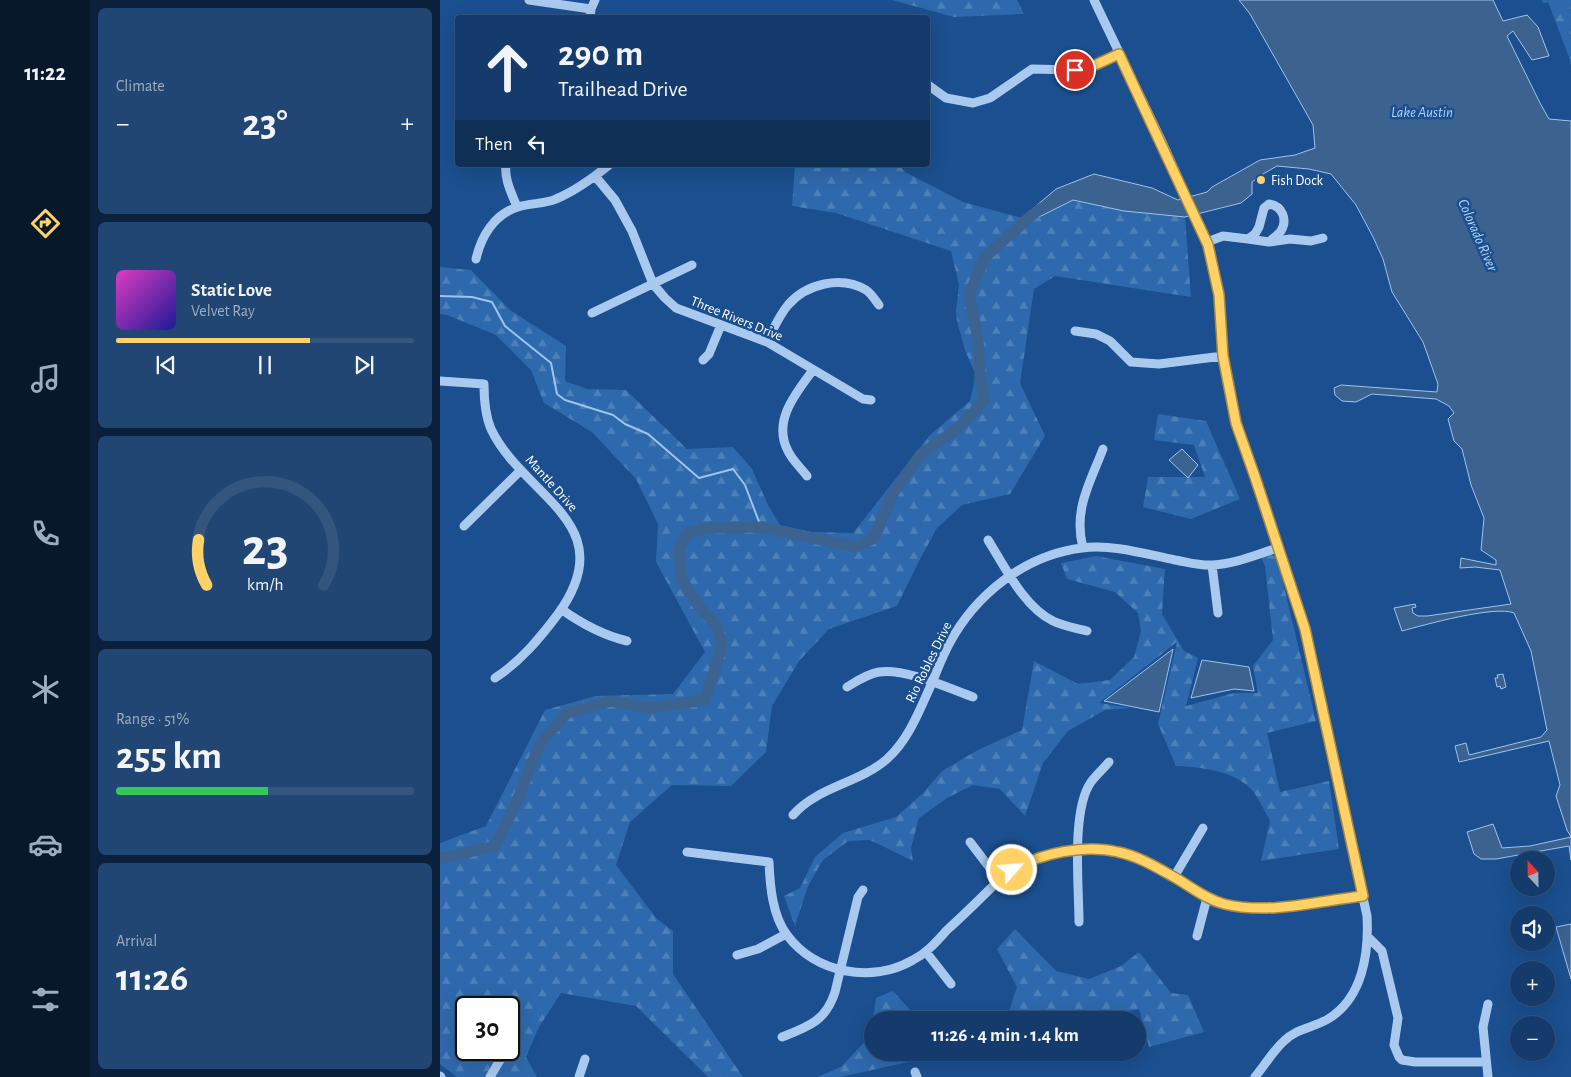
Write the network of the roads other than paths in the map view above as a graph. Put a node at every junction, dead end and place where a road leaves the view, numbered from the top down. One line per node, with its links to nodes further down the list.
1 (529, 0): 3 (street)
2 (1094, 0): 4 (street)
3 (592, 9)
4 (1119, 54): 5 (street); 12 (street)
5 (930, 86)
6 (506, 167): 9 (street)
7 (606, 167): 8 (street)
8 (595, 176): 9 (street); 16 (street, Three Rivers Drive)
9 (517, 207): 14 (street)
10 (1248, 238): 12 (street); 13 (street); 13 (street)
11 (1322, 238): 13 (street)
12 (1207, 242): 22 (street)
13 (1269, 242)
14 (476, 259)
15 (692, 265): 16 (street)
16 (653, 284): 18 (street); 19 (street, Three Rivers Drive)
17 (879, 305): 21 (street)
18 (592, 313)
19 (721, 325): 21 (street, Three Rivers Drive); 23 (street)
20 (1075, 331): 22 (street)
21 (767, 342): 24 (street, Three Rivers Drive)
22 (1223, 356): 33 (street)
23 (702, 360)
24 (813, 370): 26 (street, Three Rivers Drive); 29 (street)
25 (440, 381): 28 (street, Mantle Drive)
26 (871, 400)
27 (1103, 448): 32 (street)
28 (521, 470): 30 (street); 36 (street, Mantle Drive)
29 (807, 476)
30 (464, 526)
31 (988, 540): 35 (street)
32 (1083, 548): 34 (street, Rio Robles Drive); 35 (street, Rio Robles Drive)
33 (1278, 548): 34 (street, Rio Robles Drive); 53 (street)
34 (1212, 565): 37 (street)
35 (1011, 575): 38 (street); 41 (street, Rio Robles Drive)
36 (561, 609): 39 (street); 40 (street, Mantle Drive)
37 (1218, 613)
38 (1086, 631)
39 (627, 641)
40 (495, 678)
41 (932, 682): 42 (street); 43 (street); 45 (street, Rio Robles Drive)
42 (847, 687)
43 (973, 697)
44 (1109, 762): 48 (street)
45 (793, 815)
46 (1203, 828): 50 (street)
47 (970, 842): 51 (street)
48 (1078, 850): 50 (street); 51 (street); 55 (street)
49 (687, 852): 56 (street)
50 (1174, 877): 54 (street)
51 (999, 880): 59 (street)
52 (863, 890): 61 (street)
53 (1363, 896): 54 (street); 58 (street)
54 (1208, 898): 57 (street)
55 (1079, 922)
56 (786, 934): 60 (street); 61 (street)
57 (1196, 936)
58 (1368, 937): 67 (street); 70 (street)
59 (926, 952): 61 (street); 62 (street)
60 (737, 955)
61 (839, 970): 64 (street)
62 (951, 984)
63 (1488, 1004): 67 (street)
64 (782, 1037)
65 (586, 1059): 69 (street)
66 (499, 1061): 68 (street)
67 (1486, 1062): 71 (street)
68 (490, 1077)
69 (579, 1077)
70 (1255, 1077)
71 (1488, 1077)

